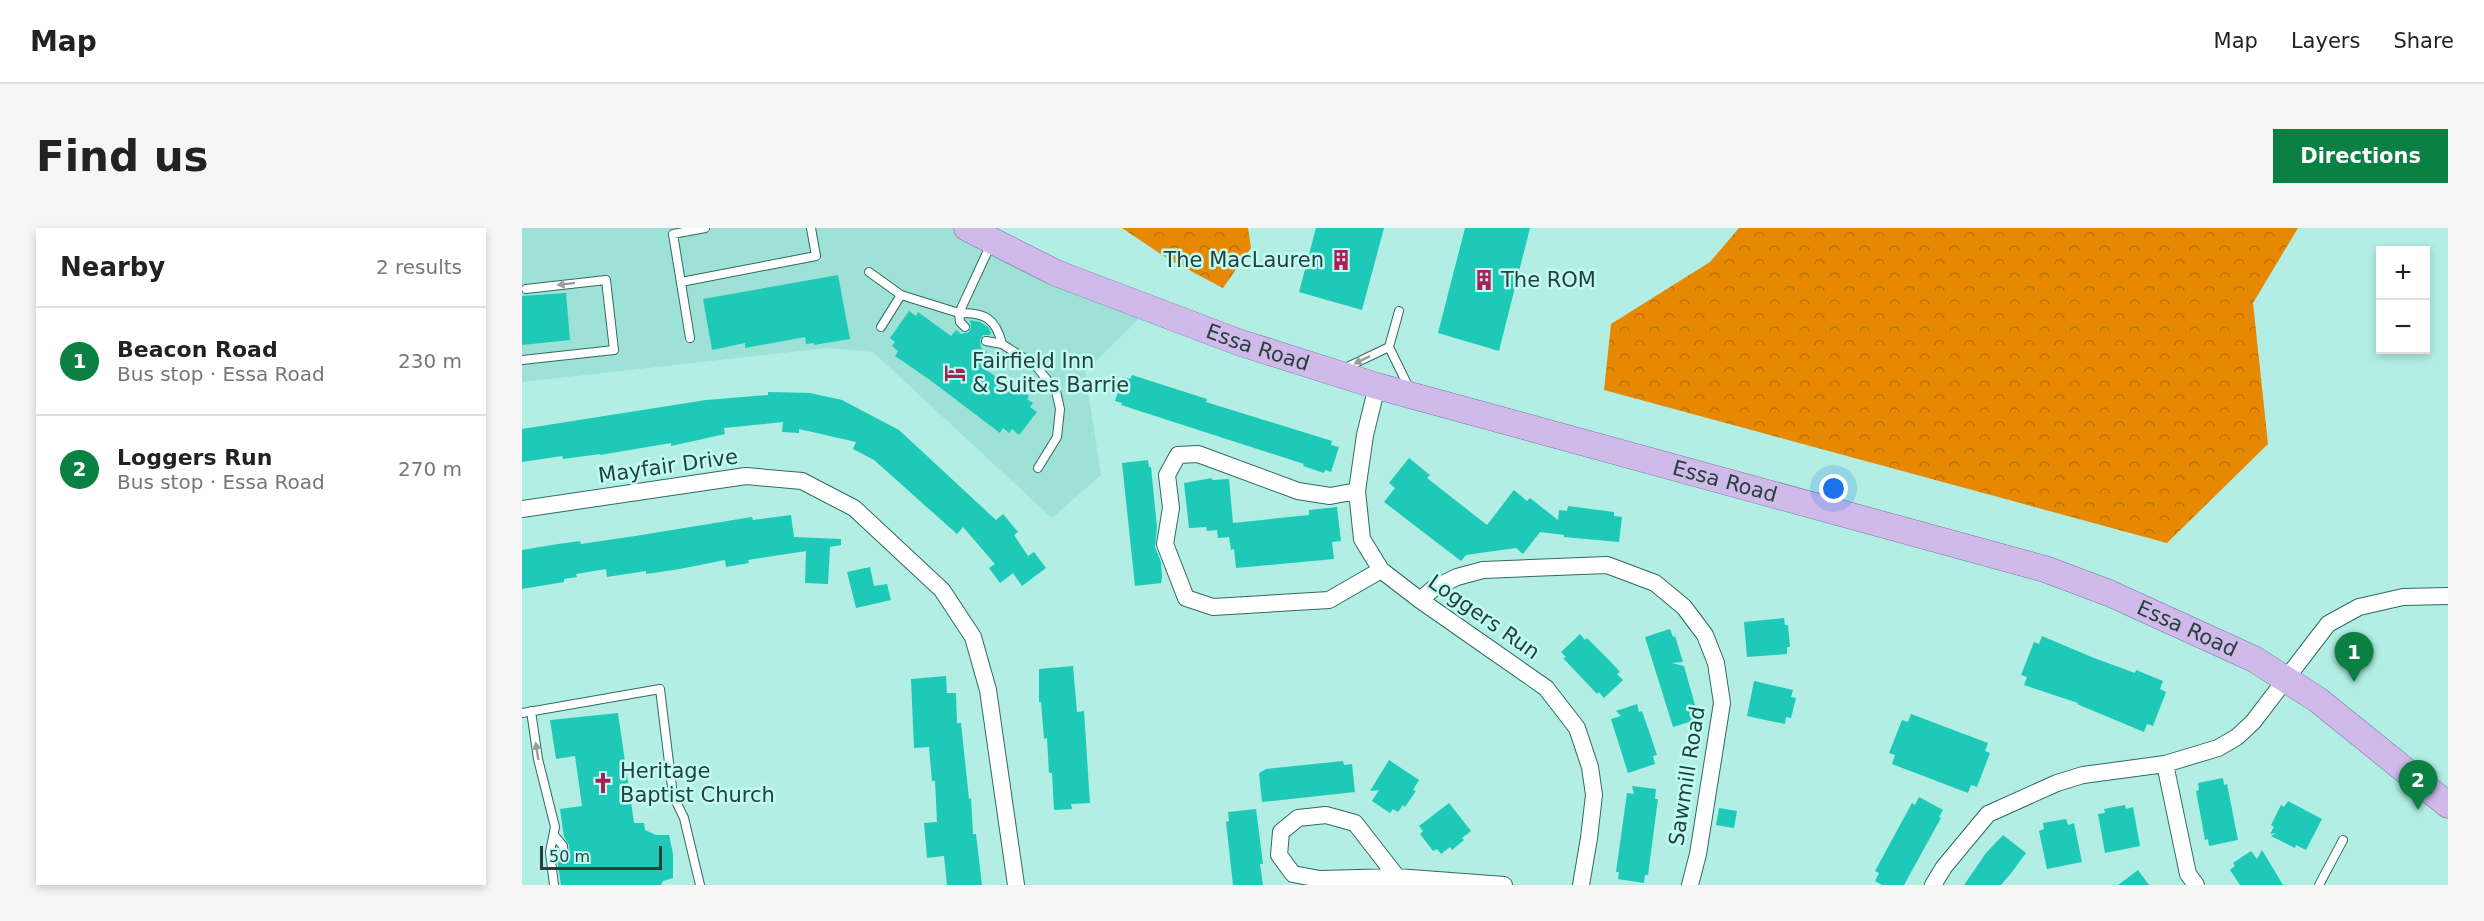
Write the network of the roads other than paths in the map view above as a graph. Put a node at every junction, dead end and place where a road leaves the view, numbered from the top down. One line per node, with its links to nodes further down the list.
1 (705, 228): 6 (lane)
2 (811, 228): 6 (lane)
3 (967, 228): 4 (main road, Essa Road)
4 (993, 241): 10 (lane); 18 (main road, Essa Road)
5 (869, 272): 8 (lane)
6 (681, 282): 13 (lane)
7 (526, 289): 17 (lane, one-way to 7)
8 (901, 295): 10 (lane); 11 (lane)
9 (1399, 311): 16 (lane)
10 (959, 313): 12 (lane); 15 (lane)
11 (881, 327)
12 (965, 327)
13 (690, 338)
14 (986, 341): 15 (lane)
15 (1002, 345): 21 (lane)
16 (1389, 347): 18 (lane, one-way to 18); 20 (lane)
17 (522, 360)
18 (1336, 373): 19 (main road, Essa Road)
19 (1377, 386): 20 (main road, Essa Road); 22 (street, Loggers Run)
20 (1412, 395): 27 (main road, Essa Road)
21 (1038, 468)
22 (1357, 491): 24 (street, Loggers Run); 24 (street)
23 (522, 509): 37 (street, Mayfair Drive)
24 (1381, 570): 26 (street, Loggers Run)
25 (2448, 596): 27 (street)
26 (1420, 600): 39 (street, Loggers Run); 40 (street, Sawmill Road)
27 (2286, 679): 29 (street); 30 (main road, Essa Road)
28 (526, 712): 31 (lane, one-way to 28); 36 (lane)
29 (2165, 764): 41 (street); 42 (street)
30 (2448, 805)
31 (554, 835): 33 (lane); 35 (lane)
32 (2343, 840): 43 (lane)
33 (564, 857)
34 (1397, 878): 34 (street); 38 (street)
35 (554, 885)
36 (700, 885)
37 (1016, 885)
38 (1504, 885)
39 (1581, 885)
40 (1690, 885)
41 (1933, 885)
42 (2196, 885)
43 (2319, 885)

